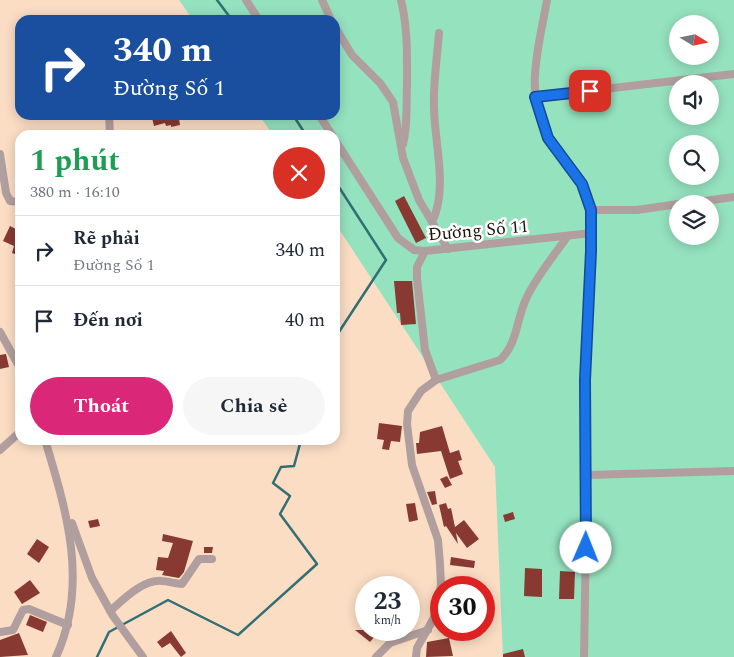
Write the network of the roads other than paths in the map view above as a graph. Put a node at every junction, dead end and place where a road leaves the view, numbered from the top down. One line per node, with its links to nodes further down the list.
1 (246, 0): 5 (street)
2 (322, 0): 6 (street)
3 (401, 0): 12 (street)
4 (547, 0): 10 (street)
5 (256, 15)
6 (329, 15)
7 (438, 33): 19 (street)
8 (340, 35): 12 (street)
9 (734, 74): 10 (street)
10 (535, 97): 18 (street)
11 (340, 148): 23 (street, Đường Số 11)
12 (402, 150): 19 (street)
13 (0, 154): 16 (street)
14 (734, 197): 15 (street)
15 (719, 199)
16 (15, 202)
17 (669, 205): 18 (street)
18 (591, 210): 20 (street)
19 (432, 222): 22 (street)
20 (592, 233): 21 (street, Đường Số 11); 33 (street)
21 (567, 236): 22 (street, Đường Số 11); 28 (street)
22 (448, 249): 23 (street, Đường Số 11)
23 (425, 251): 28 (street)
24 (0, 332): 25 (street)
25 (10, 349): 26 (street); 27 (street)
26 (0, 351)
27 (15, 354)
28 (436, 380): 38 (street)
29 (15, 436): 31 (street)
30 (47, 445): 34 (street)
31 (0, 450)
32 (734, 471): 33 (street)
33 (587, 475): 44 (street)
34 (64, 502): 36 (street); 37 (street)
35 (212, 558): 36 (street)
36 (111, 614): 41 (street)
37 (68, 625): 39 (street); 40 (street)
38 (428, 630): 42 (street); 43 (street)
39 (1, 632)
40 (56, 657)
41 (143, 657)
42 (376, 657)
43 (416, 657)
44 (584, 657)

